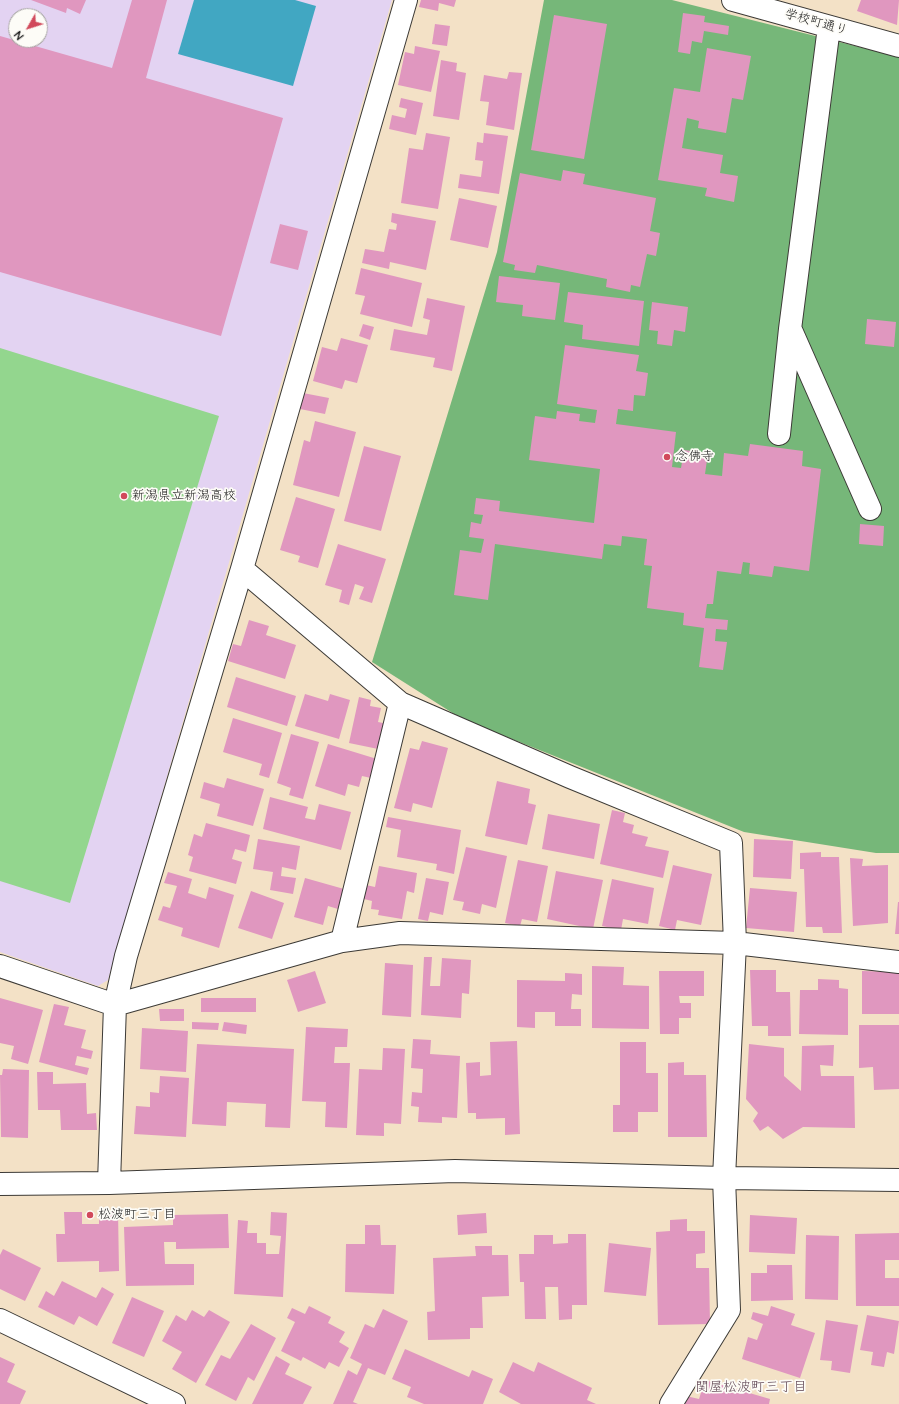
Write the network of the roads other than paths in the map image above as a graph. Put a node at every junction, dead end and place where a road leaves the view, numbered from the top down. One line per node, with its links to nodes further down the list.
1 (406, 0): 8 (street)
2 (733, 0): 3 (street, 学校町通り)
3 (829, 27): 4 (street, 学校町通り); 5 (street)
4 (899, 46)
5 (790, 329): 6 (street); 7 (street)
6 (779, 434)
7 (870, 510)
8 (242, 569): 9 (street); 14 (street)
9 (400, 703): 10 (street); 11 (street)
10 (342, 941): 11 (street); 14 (street)
11 (735, 943): 12 (street); 15 (street)
12 (899, 962)
13 (0, 966): 14 (street)
14 (115, 1005): 17 (street)
15 (724, 1178): 16 (street); 17 (street); 21 (street)
16 (899, 1180)
17 (109, 1183): 18 (street)
18 (0, 1184)
19 (0, 1320): 20 (street)
20 (174, 1404)
21 (671, 1404)

